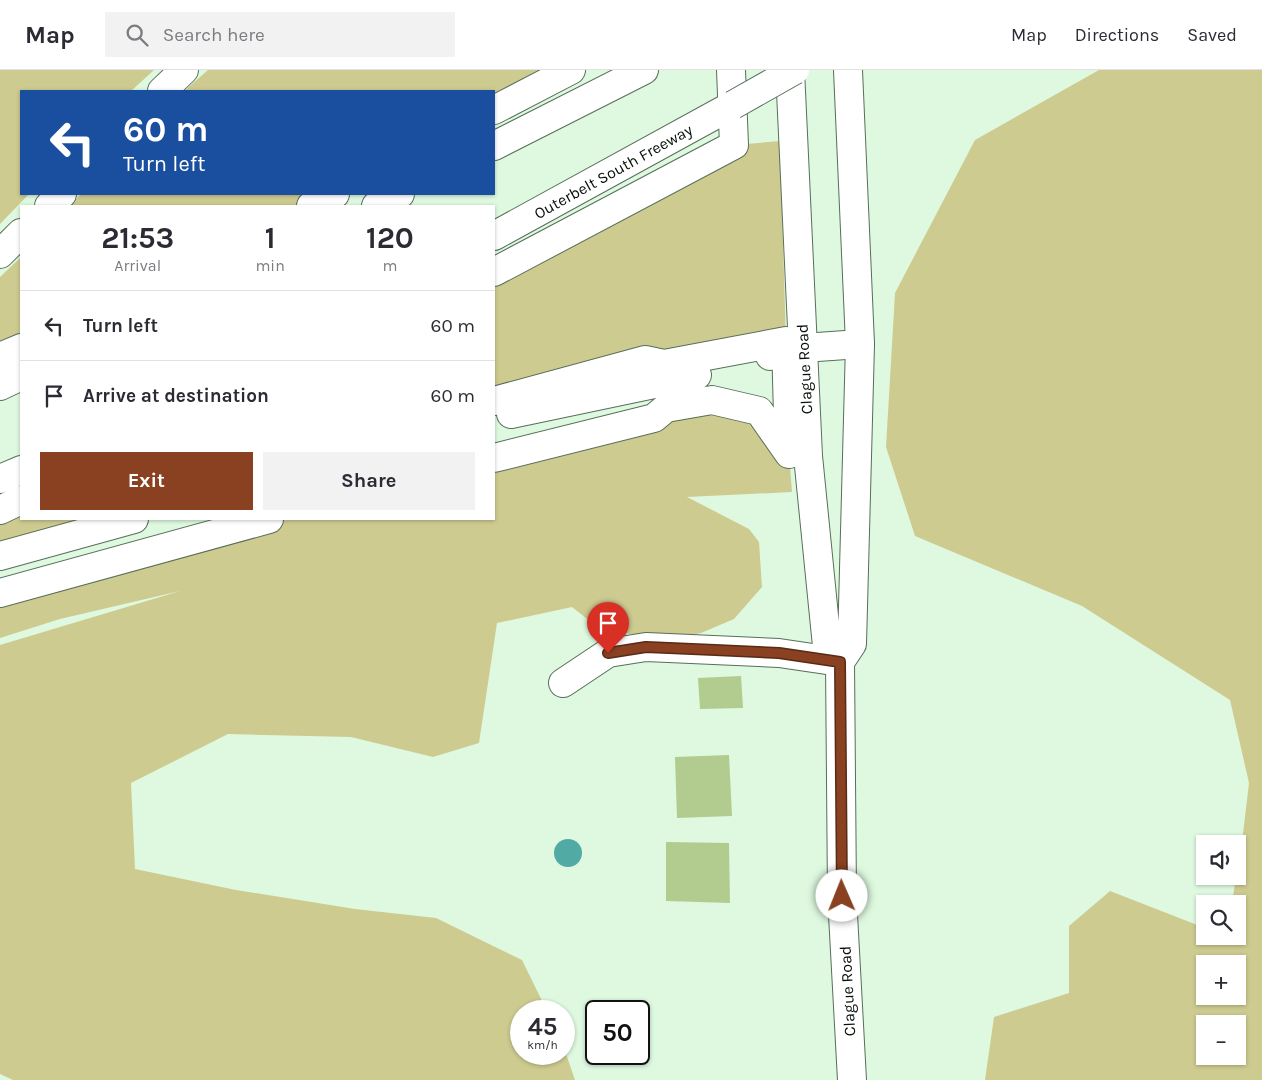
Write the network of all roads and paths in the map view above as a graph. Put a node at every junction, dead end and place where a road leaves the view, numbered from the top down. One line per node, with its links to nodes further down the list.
1 (184, 70): 8 (main road)
2 (571, 70): 9 (main road)
3 (644, 70): 10 (main road)
4 (732, 70): 20 (main road)
5 (790, 70): 23 (main road, Clague Road)
6 (795, 70): 18 (main road, Outerbelt South Freeway, bridge)
7 (848, 70): 21 (main road, Clague Road)
8 (163, 90)
9 (495, 109)
10 (495, 145)
11 (61, 195): 14 (main road)
12 (333, 195): 15 (main road)
13 (398, 195): 16 (main road)
14 (50, 205)
15 (313, 205)
16 (378, 205)
17 (20, 234): 19 (main road)
18 (495, 235)
19 (0, 254)
20 (495, 271)
21 (860, 344): 23 (main road); 40 (main road, Clague Road)
22 (20, 348): 24 (main road)
23 (795, 350): 27 (main road); 28 (main road); 29 (main road); 40 (main road, Clague Road)
24 (0, 358)
25 (20, 376): 26 (main road)
26 (0, 386)
27 (495, 401)
28 (495, 418)
29 (495, 458)
30 (20, 470): 31 (main road)
31 (0, 479)
32 (20, 500): 33 (main road)
33 (0, 510)
34 (93, 520): 37 (main road)
35 (130, 520): 38 (main road)
36 (265, 520): 39 (main road)
37 (0, 549)
38 (0, 556)
39 (0, 593)
40 (840, 662): 41 (main road); 42 (main road, Clague Road)
41 (564, 683)
42 (852, 1080)

